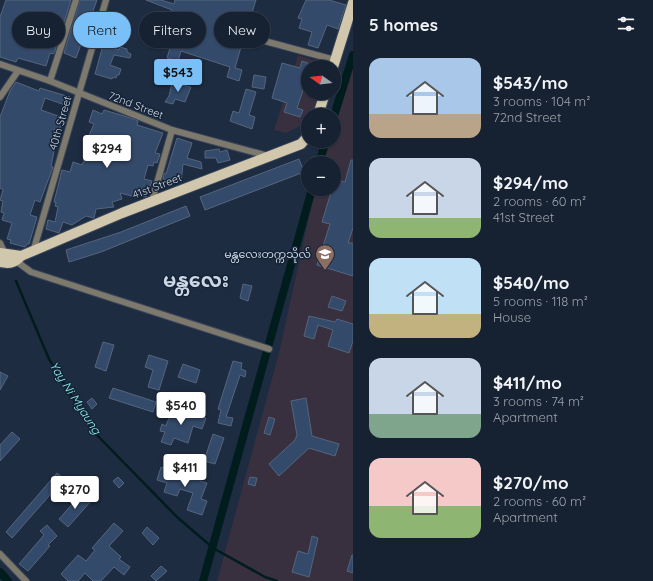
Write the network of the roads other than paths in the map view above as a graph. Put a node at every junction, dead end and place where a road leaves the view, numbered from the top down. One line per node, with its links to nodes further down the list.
1 (76, 0): 9 (street)
2 (106, 0): 10 (street, 40th Street)
3 (353, 3): 6 (main road)
4 (270, 44): 5 (street)
5 (321, 60)
6 (335, 60)
7 (0, 64): 8 (street, 72nd Street)
8 (18, 71): 9 (street, 72nd Street); 11 (street)
9 (50, 81): 10 (street, 72nd Street)
10 (78, 93): 12 (street, 72nd Street); 17 (street, 40th Street)
11 (0, 97)
12 (172, 130): 14 (street, 72nd Street); 15 (street)
13 (301, 144): 14 (main road, 41st Street)
14 (268, 156): 15 (main road, 41st Street)
15 (152, 201): 17 (main road, 41st Street)
16 (0, 243): 18 (street)
17 (33, 252): 18 (main road, 41st Street)
18 (8, 258): 19 (street)
19 (267, 348)
20 (0, 554): 21 (street)
21 (26, 581)

